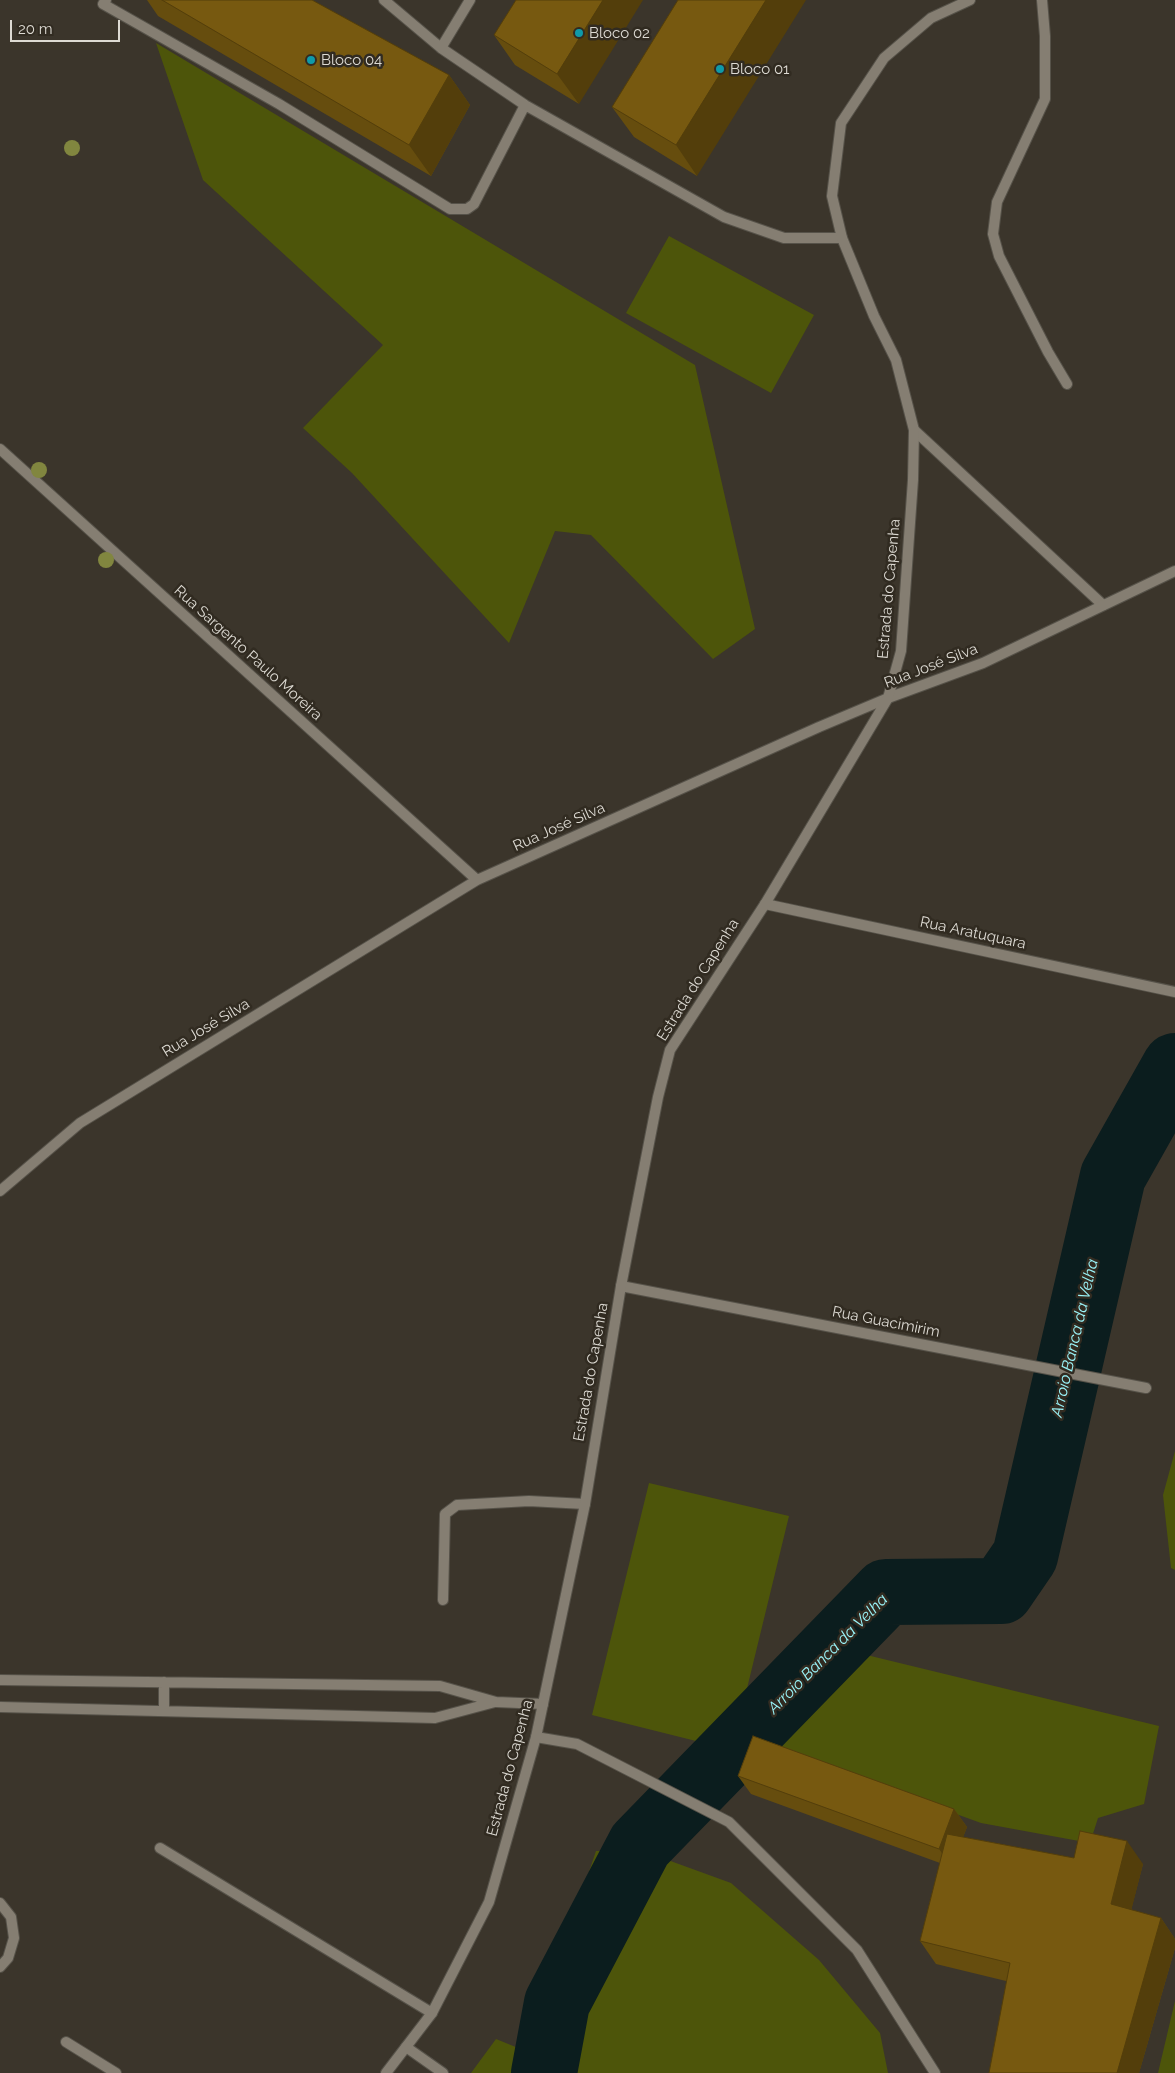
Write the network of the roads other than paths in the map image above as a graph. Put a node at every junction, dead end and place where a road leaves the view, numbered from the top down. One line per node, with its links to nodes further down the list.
1 (384, 0): 6 (street)
2 (470, 0): 6 (street)
3 (970, 0): 8 (street, Estrada do Capenha)
4 (1042, 0): 9 (street)
5 (102, 1): 7 (street)
6 (441, 48): 7 (street)
7 (525, 105): 8 (street)
8 (842, 238): 10 (street, Estrada do Capenha)
9 (1067, 384)
10 (914, 430): 13 (street); 14 (street, Estrada do Capenha)
11 (0, 448): 15 (street, Rua Sargento Paulo Moreira)
12 (1175, 571): 13 (street, Rua José Silva)
13 (1103, 605): 14 (street, Rua José Silva)
14 (888, 698): 15 (street, Rua José Silva); 16 (street, Estrada do Capenha)
15 (477, 880): 18 (street, Rua José Silva)
16 (765, 904): 17 (street, Rua Aratuquara); 19 (street, Estrada do Capenha)
17 (1175, 992)
18 (0, 1191)
19 (621, 1286): 20 (street, Rua Guacimirim); 21 (street, Estrada do Capenha)
20 (1146, 1388)
21 (585, 1504): 22 (street); 26 (street, Estrada do Capenha)
22 (442, 1600)
23 (0, 1680): 24 (street)
24 (164, 1682): 25 (street); 28 (street)
25 (496, 1702): 26 (street); 28 (street)
26 (543, 1704): 29 (street, Estrada do Capenha)
27 (0, 1707): 28 (street)
28 (164, 1711)
29 (536, 1737): 33 (street, Estrada do Capenha); 39 (street)
30 (160, 1848): 33 (street)
31 (0, 1903): 32 (street)
32 (0, 1967)
33 (432, 2013): 35 (street, Estrada do Capenha)
34 (66, 2042): 36 (street)
35 (406, 2047): 37 (street, Estrada do Capenha); 38 (street)
36 (116, 2073)
37 (386, 2073)
38 (443, 2073)
39 (936, 2073)

